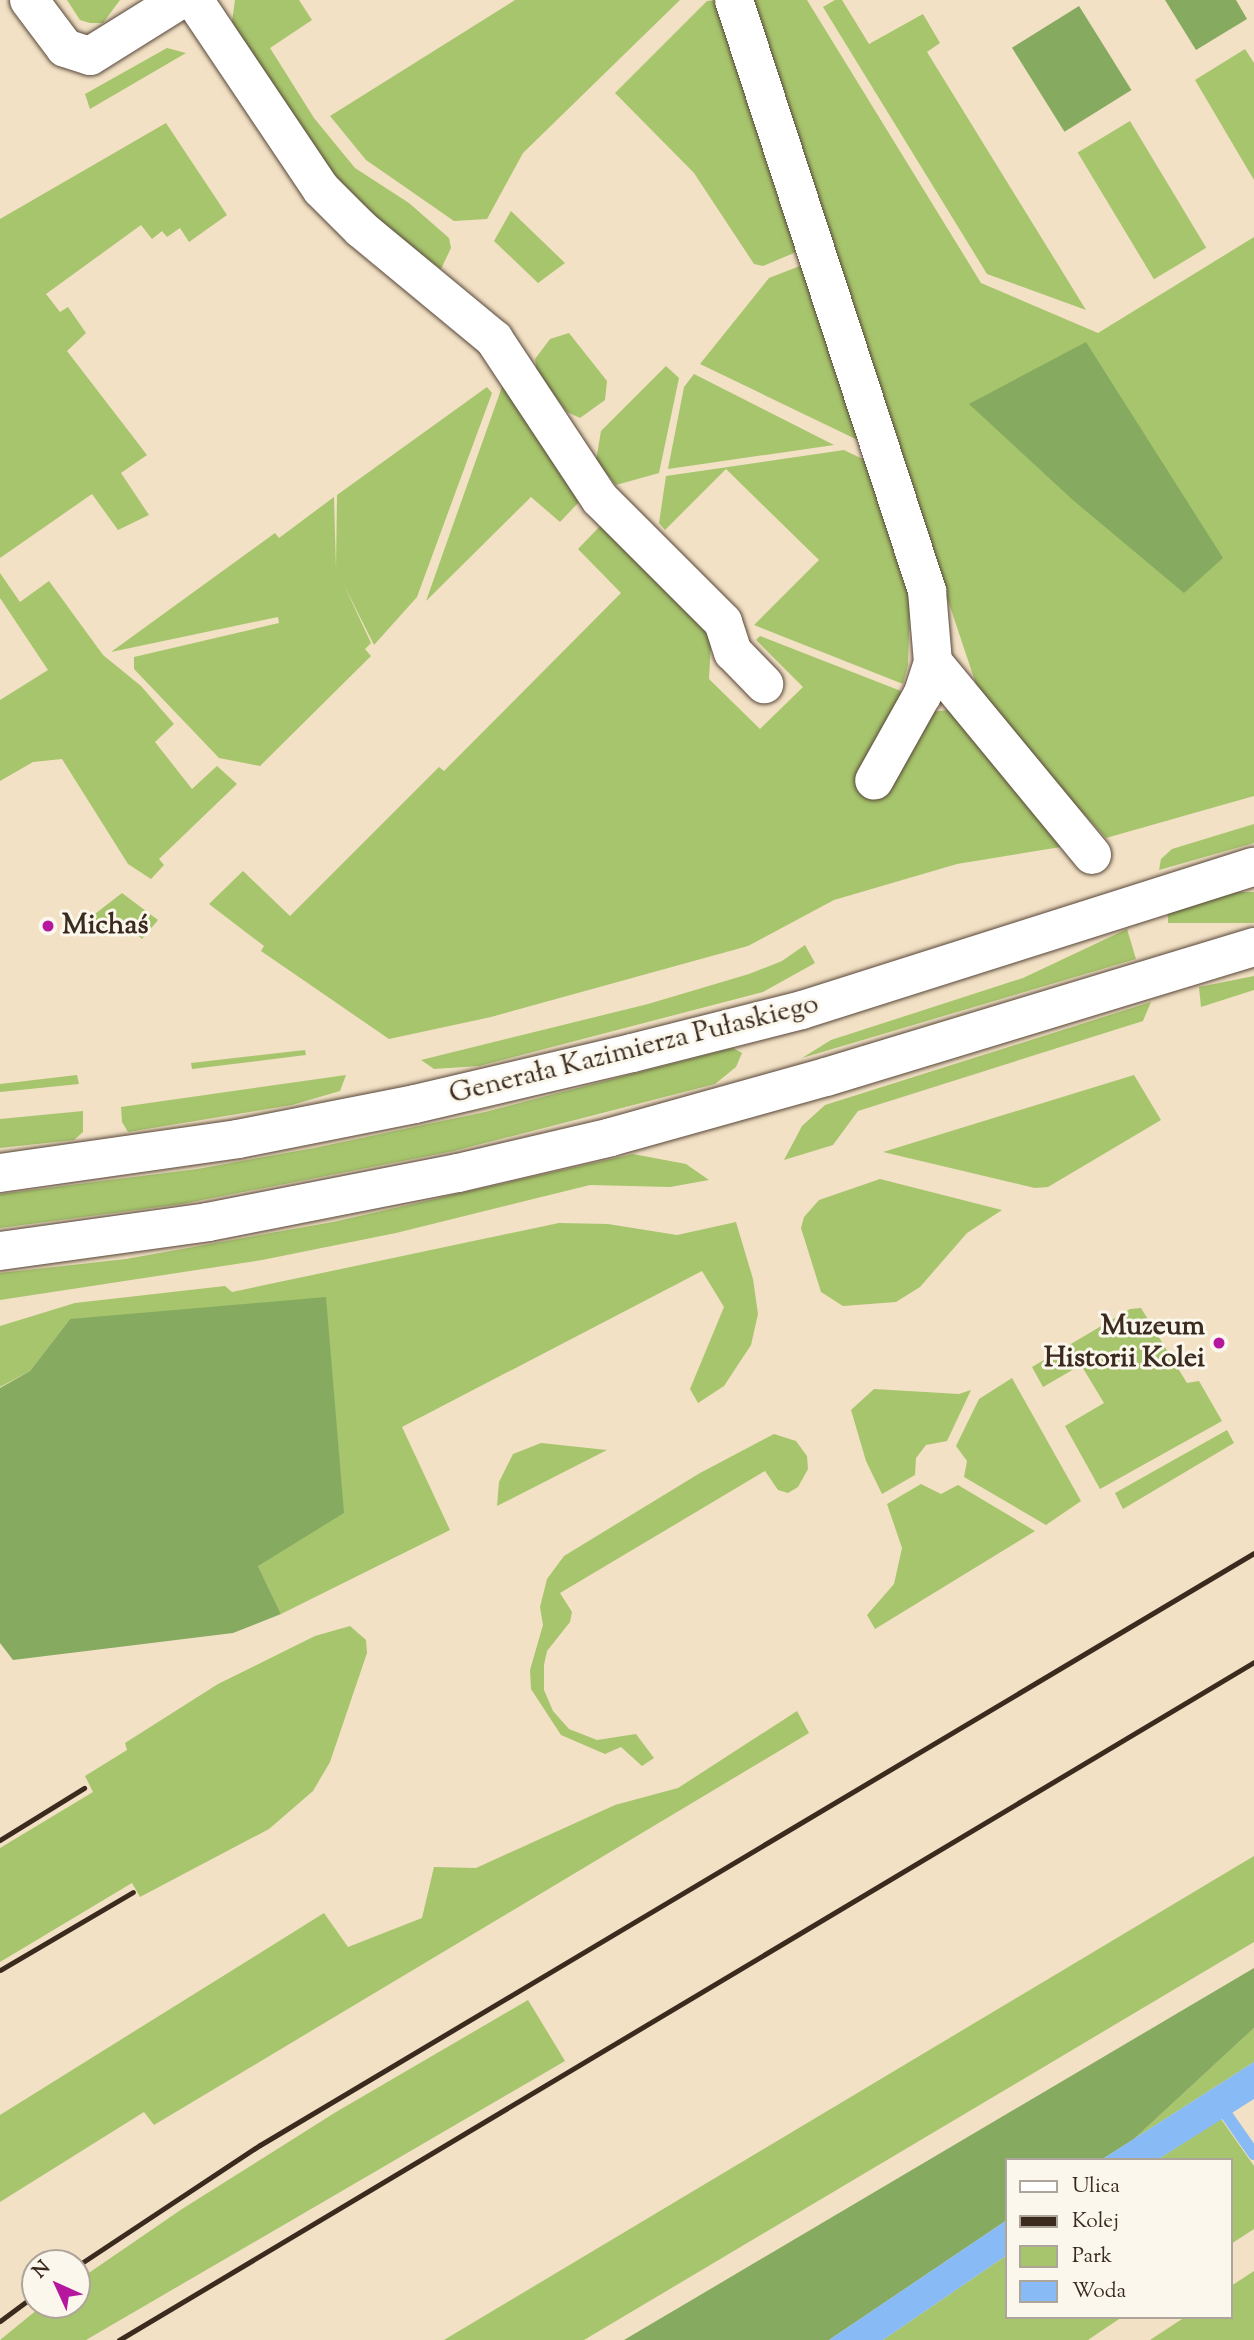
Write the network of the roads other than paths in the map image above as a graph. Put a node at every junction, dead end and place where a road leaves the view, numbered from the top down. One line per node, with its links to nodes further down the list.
1 (29, 0): 2 (main road)
2 (180, 0)
3 (194, 0): 6 (main road)
4 (734, 0): 5 (main road)
5 (933, 662): 7 (main road); 8 (main road)
6 (764, 684)
7 (874, 781)
8 (1092, 856)
9 (1254, 867): 11 (main road, Generała Kazimierza Pułaskiego)
10 (1254, 947): 12 (main road)
11 (0, 1173)
12 (0, 1251)

